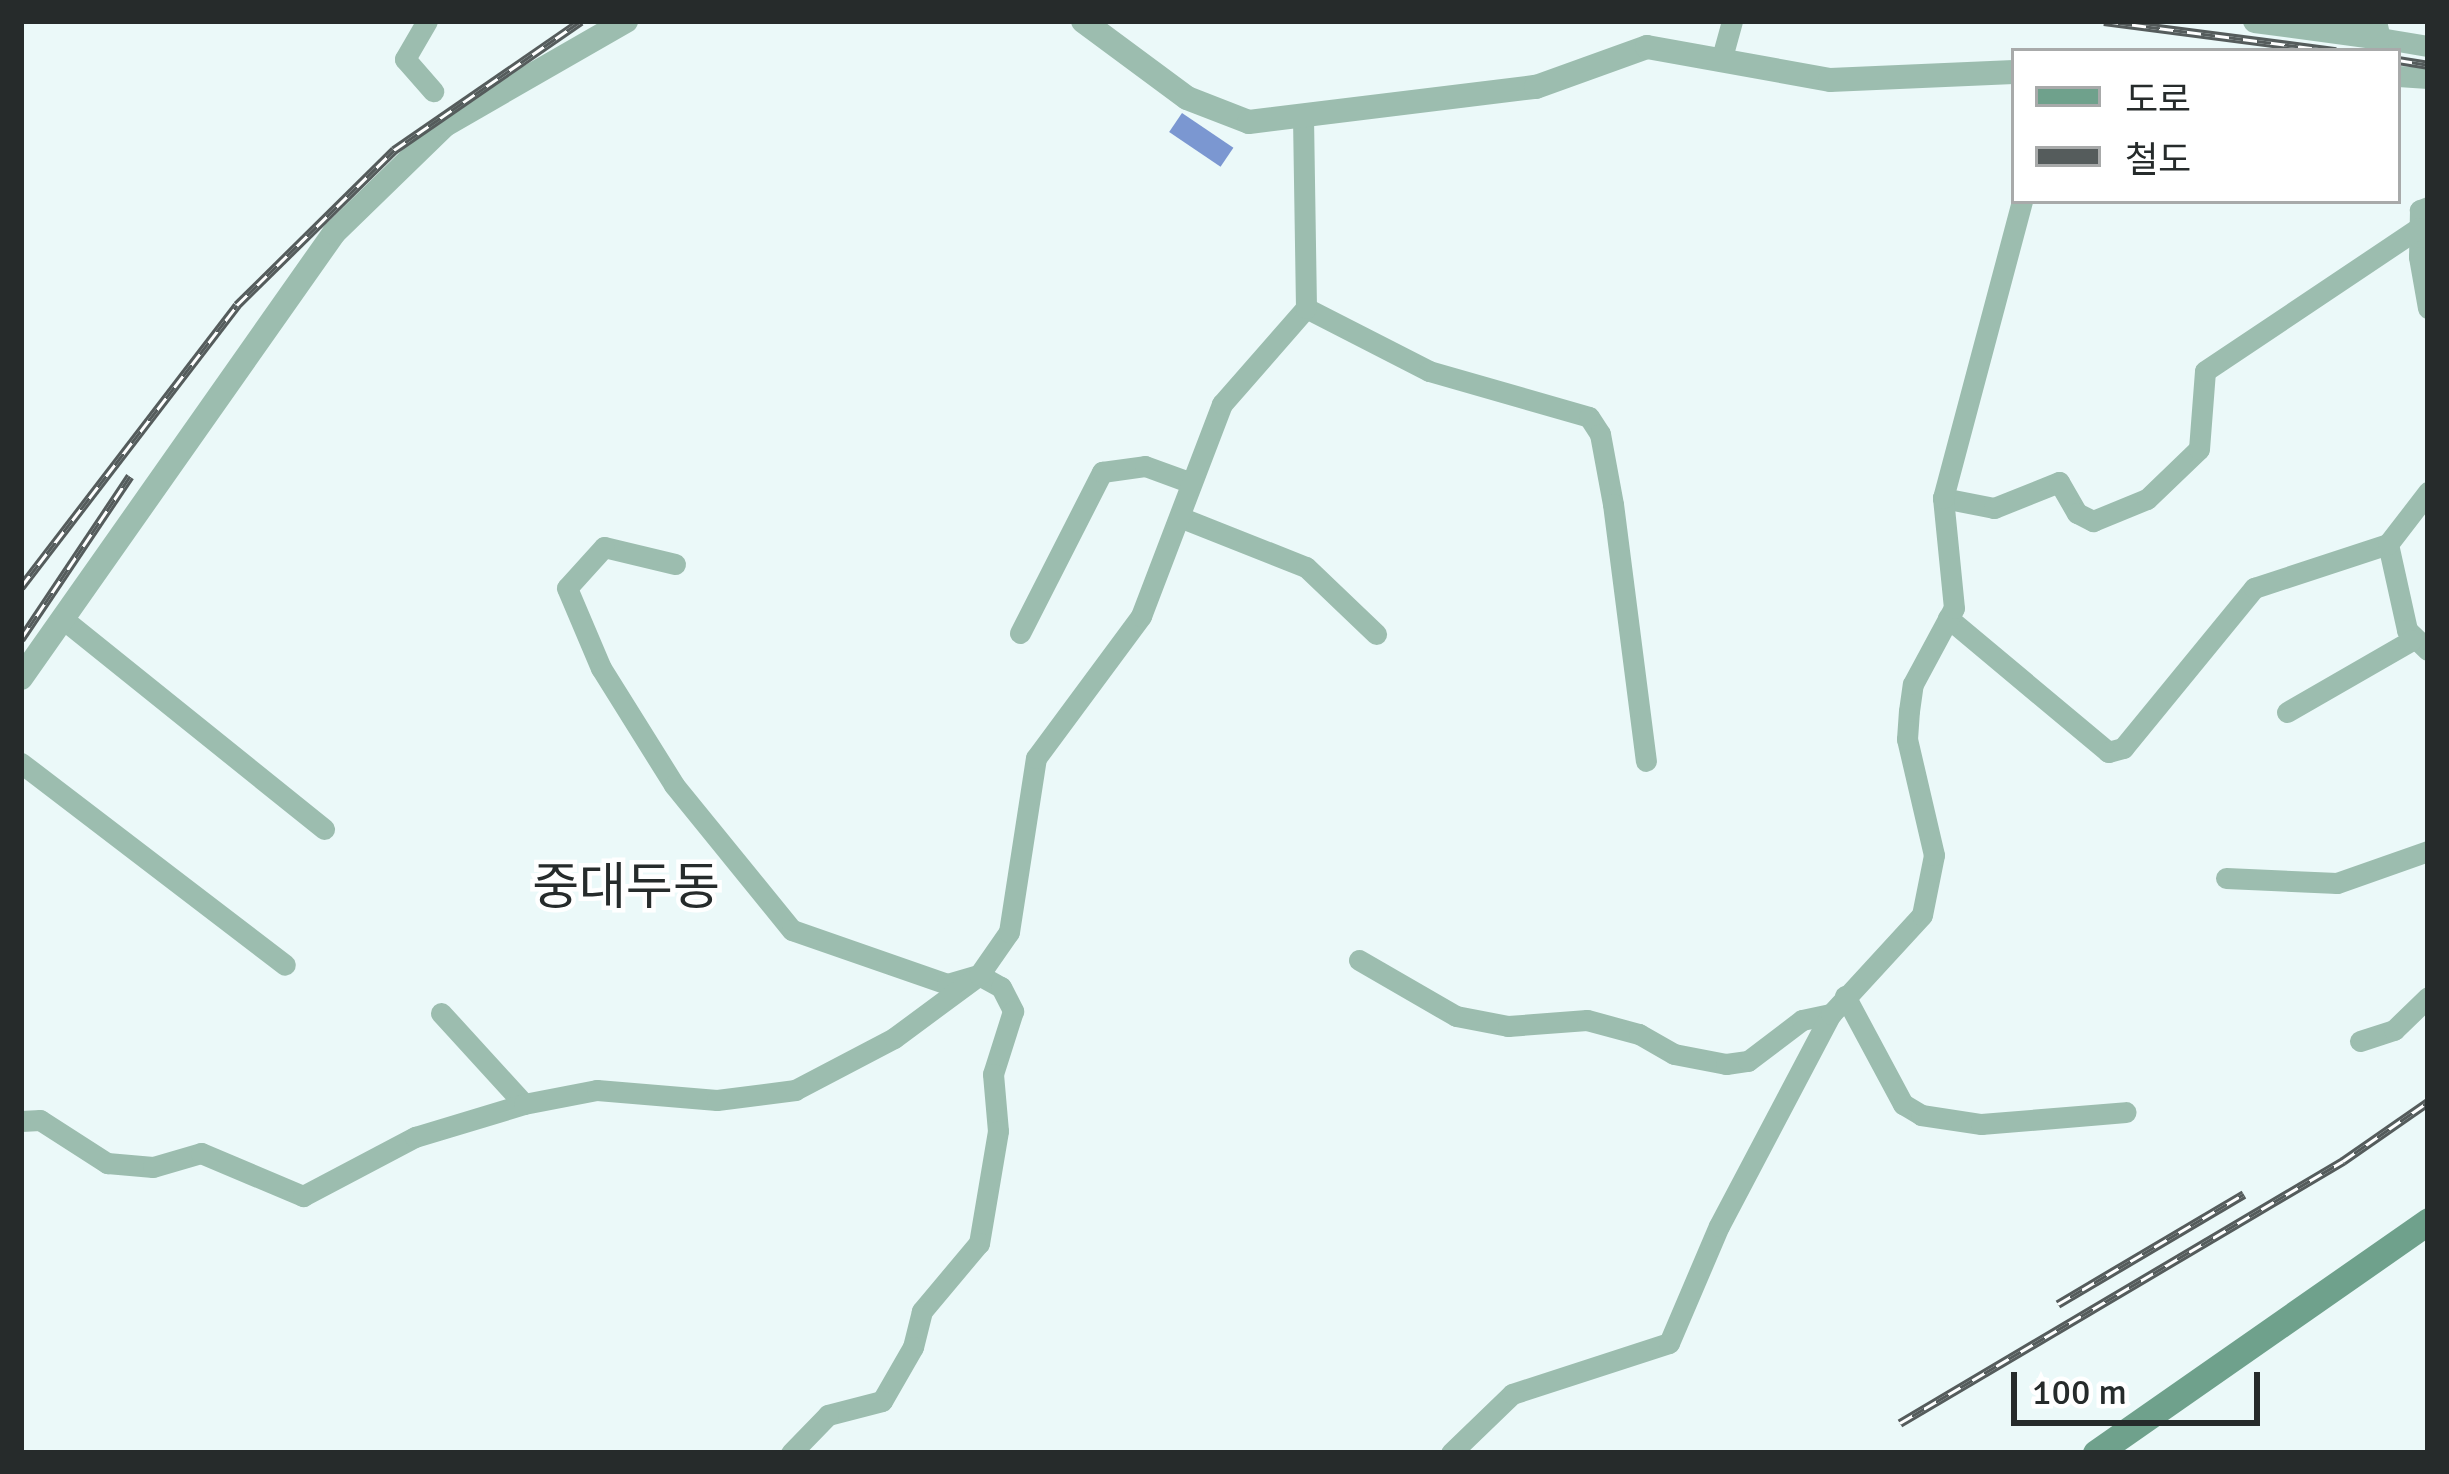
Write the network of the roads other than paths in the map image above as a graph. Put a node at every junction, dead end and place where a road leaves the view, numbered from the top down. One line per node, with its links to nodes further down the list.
1 (427, 21): 10 (street)
2 (626, 21): 24 (street)
3 (1083, 21): 11 (street)
4 (1732, 21): 8 (street)
5 (2255, 21): 6 (street)
6 (2378, 30): 7 (street)
7 (2428, 46)
8 (1721, 61): 9 (street); 11 (street)
9 (2011, 72)
10 (433, 91)
11 (1303, 121): 15 (street)
12 (2021, 204): 19 (street)
13 (2428, 207): 14 (street)
14 (2420, 229): 16 (street); 19 (street)
15 (1306, 308): 17 (street); 30 (street)
16 (2428, 308)
17 (1189, 482): 20 (street); 25 (street)
18 (2428, 492): 21 (street)
19 (1942, 498): 23 (street)
20 (1182, 518): 26 (street); 37 (street)
21 (2388, 544): 23 (street); 27 (street)
22 (675, 564): 37 (street)
23 (1948, 618): 39 (street)
24 (63, 620): 28 (street); 32 (street)
25 (1020, 633)
26 (1376, 634)
27 (2420, 645): 29 (street)
28 (21, 678)
29 (2287, 712)
30 (1646, 761)
31 (21, 764): 36 (street)
32 (324, 829)
33 (2428, 851): 34 (street)
34 (2226, 878)
35 (1359, 960): 39 (street)
36 (285, 965)
37 (979, 975): 42 (street); 46 (street)
38 (2428, 997): 41 (street)
39 (1838, 1005): 43 (street); 47 (street)
40 (441, 1013): 42 (street)
41 (2360, 1041)
42 (524, 1104): 44 (street)
43 (2126, 1112)
44 (21, 1121)
45 (2428, 1221): 48 (main road)
46 (791, 1453)
47 (1451, 1453)
48 (2096, 1453)

